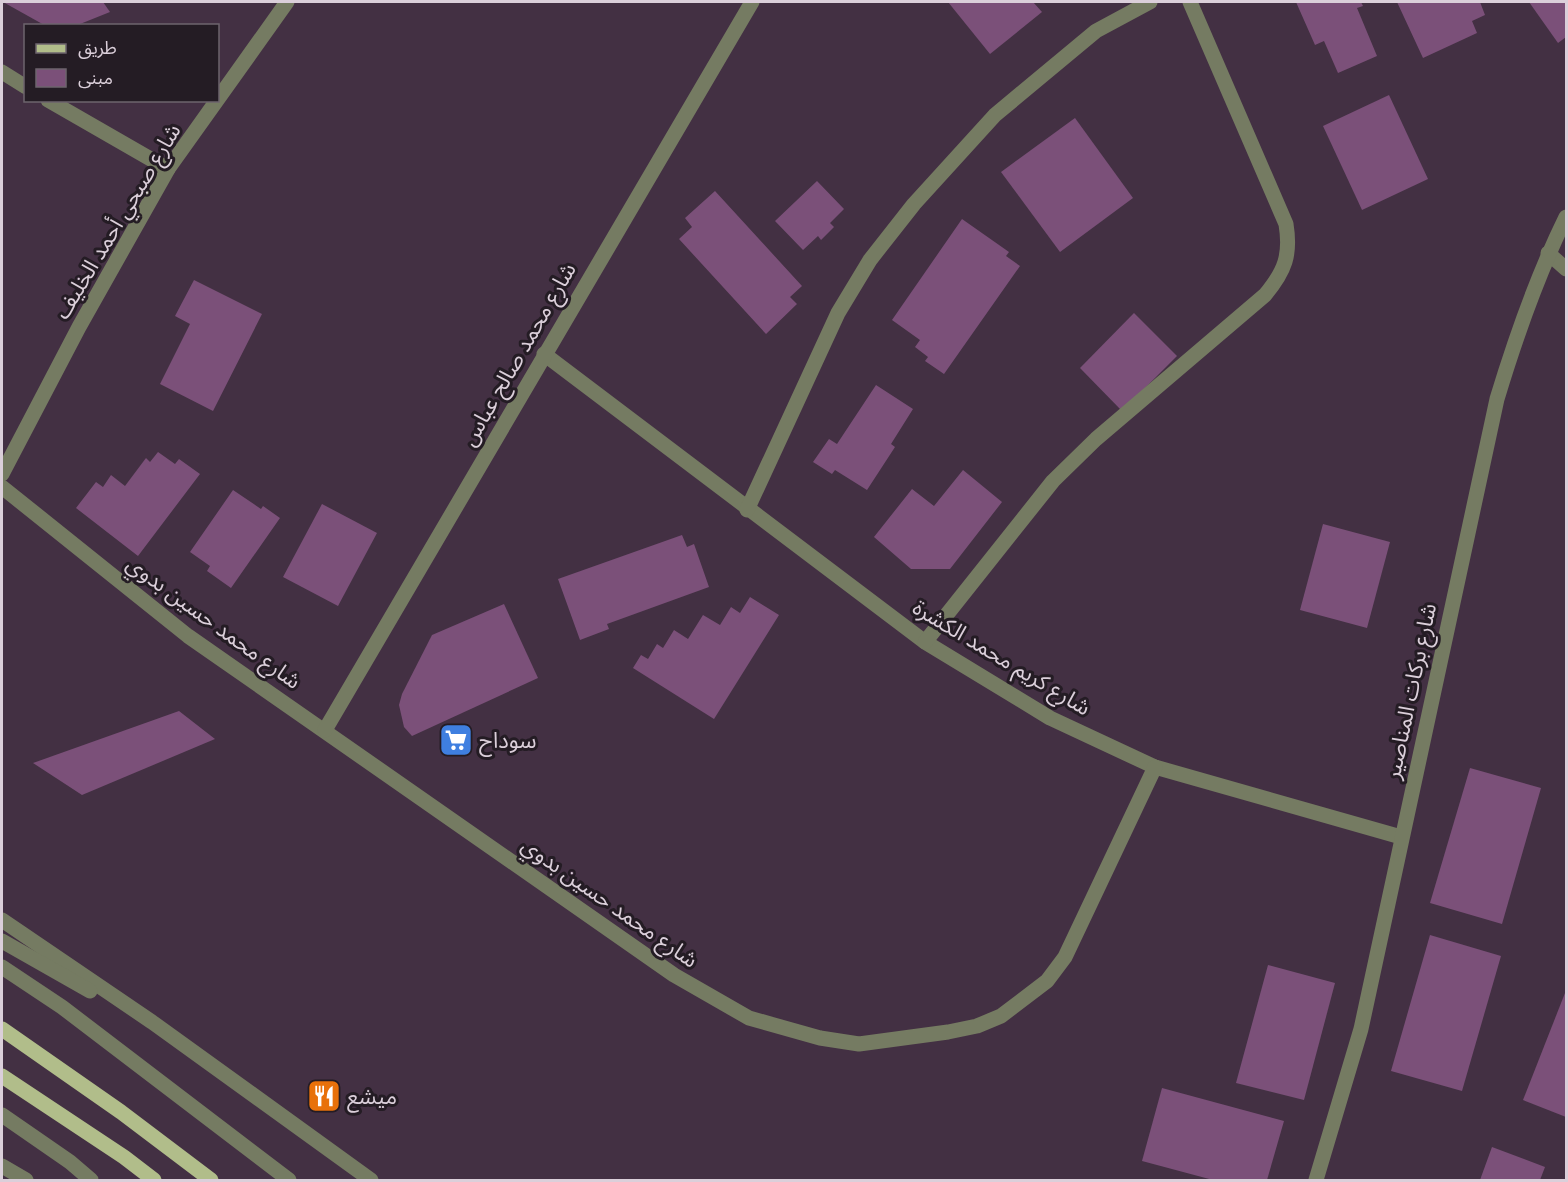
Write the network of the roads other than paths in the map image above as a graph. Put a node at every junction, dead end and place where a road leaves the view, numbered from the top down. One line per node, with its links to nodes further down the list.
1 (287, 2): 7 (street, شارع صبحي أحمد الخليف)
2 (752, 2): 14 (street, شارع محمد صالح عباس)
3 (1150, 2): 17 (street)
4 (1190, 2): 18 (street)
5 (2, 72): 6 (street)
6 (24, 86)
7 (219, 97)
8 (51, 102): 10 (street)
9 (216, 102): 10 (street, شارع صبحي أحمد الخليف)
10 (168, 169): 15 (street, شارع صبحي أحمد الخليف)
11 (1566, 217): 12 (street, شارع بركات المناصير)
12 (1548, 253): 13 (street); 21 (street, شارع بركات المناصير)
13 (1566, 269)
14 (544, 354): 17 (street, شارع كريم محمد الكشرة); 19 (street, شارع محمد صالح عباس)
15 (2, 474)
16 (2, 487): 19 (street, شارع محمد حسين بدوي)
17 (747, 510): 18 (street, شارع كريم محمد الكشرة)
18 (925, 642): 20 (street, شارع كريم محمد الكشرة)
19 (324, 730): 20 (street, شارع محمد حسين بدوي)
20 (1155, 767): 21 (street, شارع كريم محمد الكشرة)
21 (1401, 837): 36 (street, شارع بركات المناصير)
22 (2, 920): 25 (street)
23 (2, 941): 25 (street)
24 (2, 967): 34 (street)
25 (152, 1022): 35 (street)
26 (2, 1029): 33 (main road)
27 (2, 1076): 32 (main road)
28 (2, 1115): 31 (street)
29 (2, 1166): 30 (street)
30 (26, 1180)
31 (91, 1180)
32 (154, 1180)
33 (212, 1180)
34 (290, 1180)
35 (371, 1180)
36 (1316, 1180)

